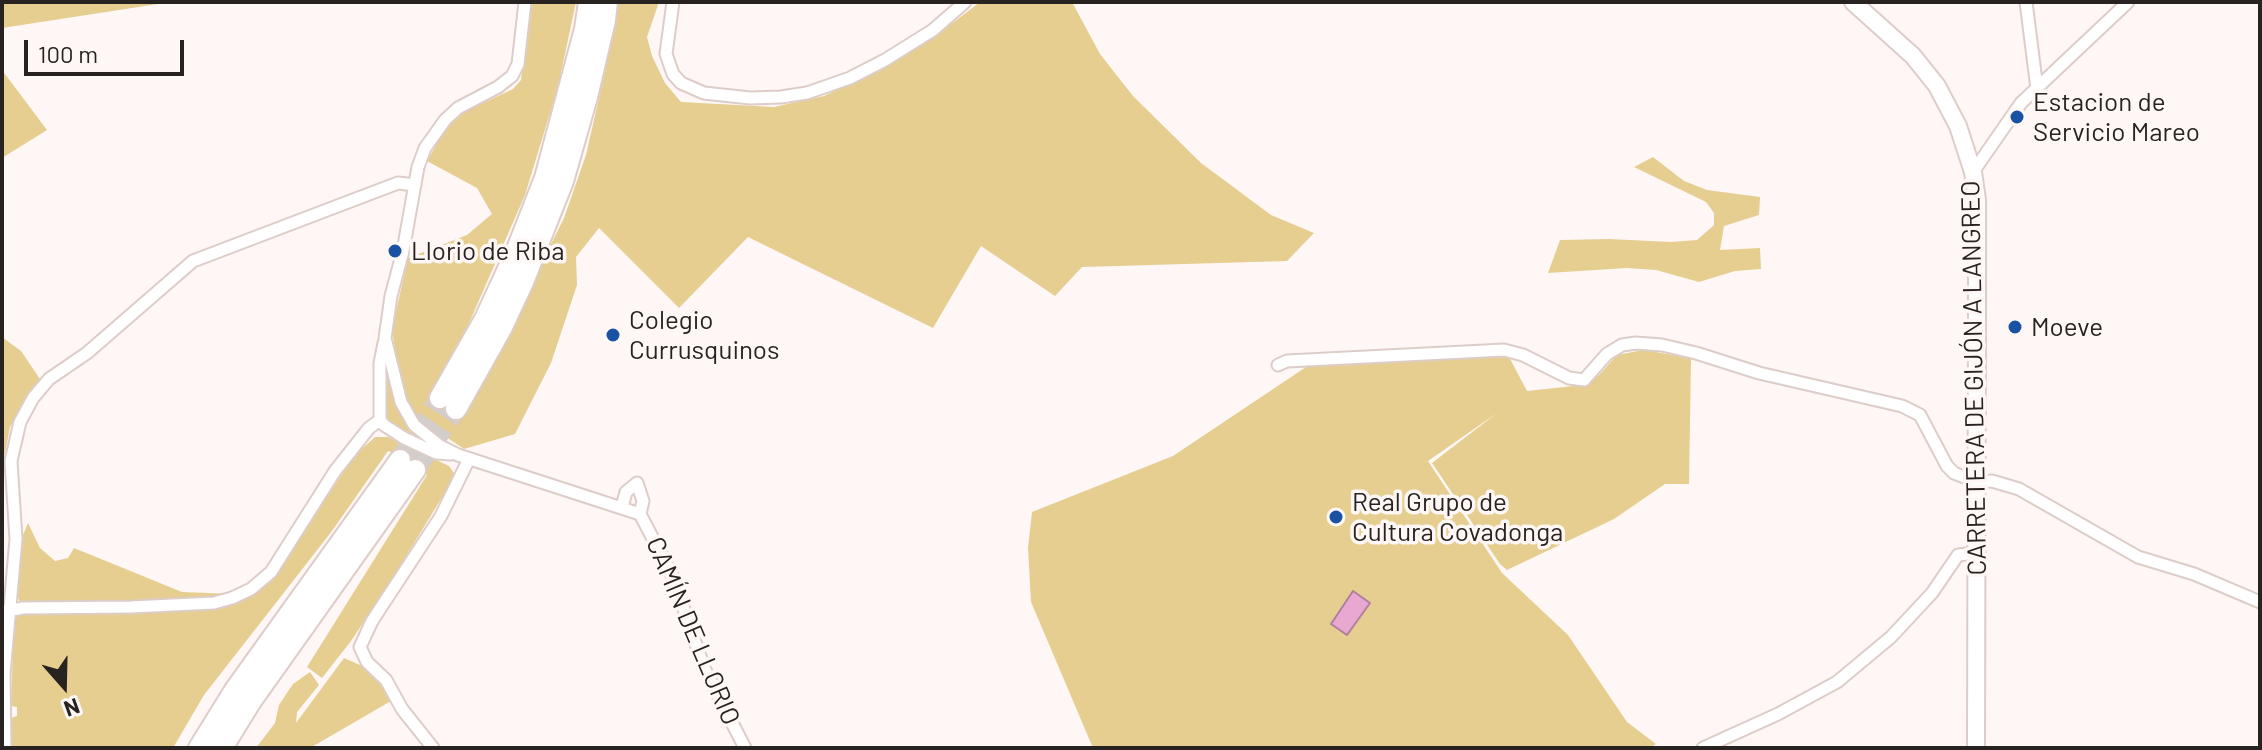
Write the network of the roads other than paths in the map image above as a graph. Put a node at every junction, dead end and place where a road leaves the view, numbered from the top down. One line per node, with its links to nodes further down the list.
1 (525, 2): 11 (street, CAMÍN DE LLORIO)
2 (589, 2): 3 (highway)
3 (607, 2)
4 (673, 2): 5 (street)
5 (965, 2)
6 (1853, 2): 10 (street, CARRETERA DE GIJÓN A LANGREO)
7 (2026, 2): 9 (street)
8 (2128, 2): 9 (street)
9 (2037, 89): 10 (street)
10 (1973, 172): 18 (street, CARRETERA DE GIJÓN A LANGREO)
11 (415, 185): 12 (street, CAMÍN DE LLORIO); 17 (street)
12 (385, 338): 14 (street, CAMÍN DE LLORIO); 15 (street, CAMÍN DE LLORIO)
13 (1278, 365): 18 (street)
14 (380, 420): 15 (street, CAMÍN DE LLORIO); 23 (street)
15 (464, 457): 19 (street, CAMÍN DE LLORIO); 30 (street)
16 (408, 465): 25 (highway)
17 (6, 479): 23 (street)
18 (1977, 482): 21 (street, CARRETERA DE GIJÓN A LANGREO); 22 (street)
19 (622, 507): 20 (street, CAMÍN DE LLORIO); 20 (street)
20 (640, 514): 31 (street, CAMÍN DE LLORIO)
21 (1977, 553): 32 (street); 33 (street, CARRETERA DE GIJÓN A LANGREO)
22 (2260, 602)
23 (5, 612): 24 (street)
24 (3, 673): 26 (street)
25 (243, 695): 27 (highway); 28 (highway); 29 (highway)
26 (5, 748)
27 (192, 748)
28 (199, 748)
29 (224, 748)
30 (433, 748)
31 (745, 748)
32 (1703, 748)
33 (1976, 748)

